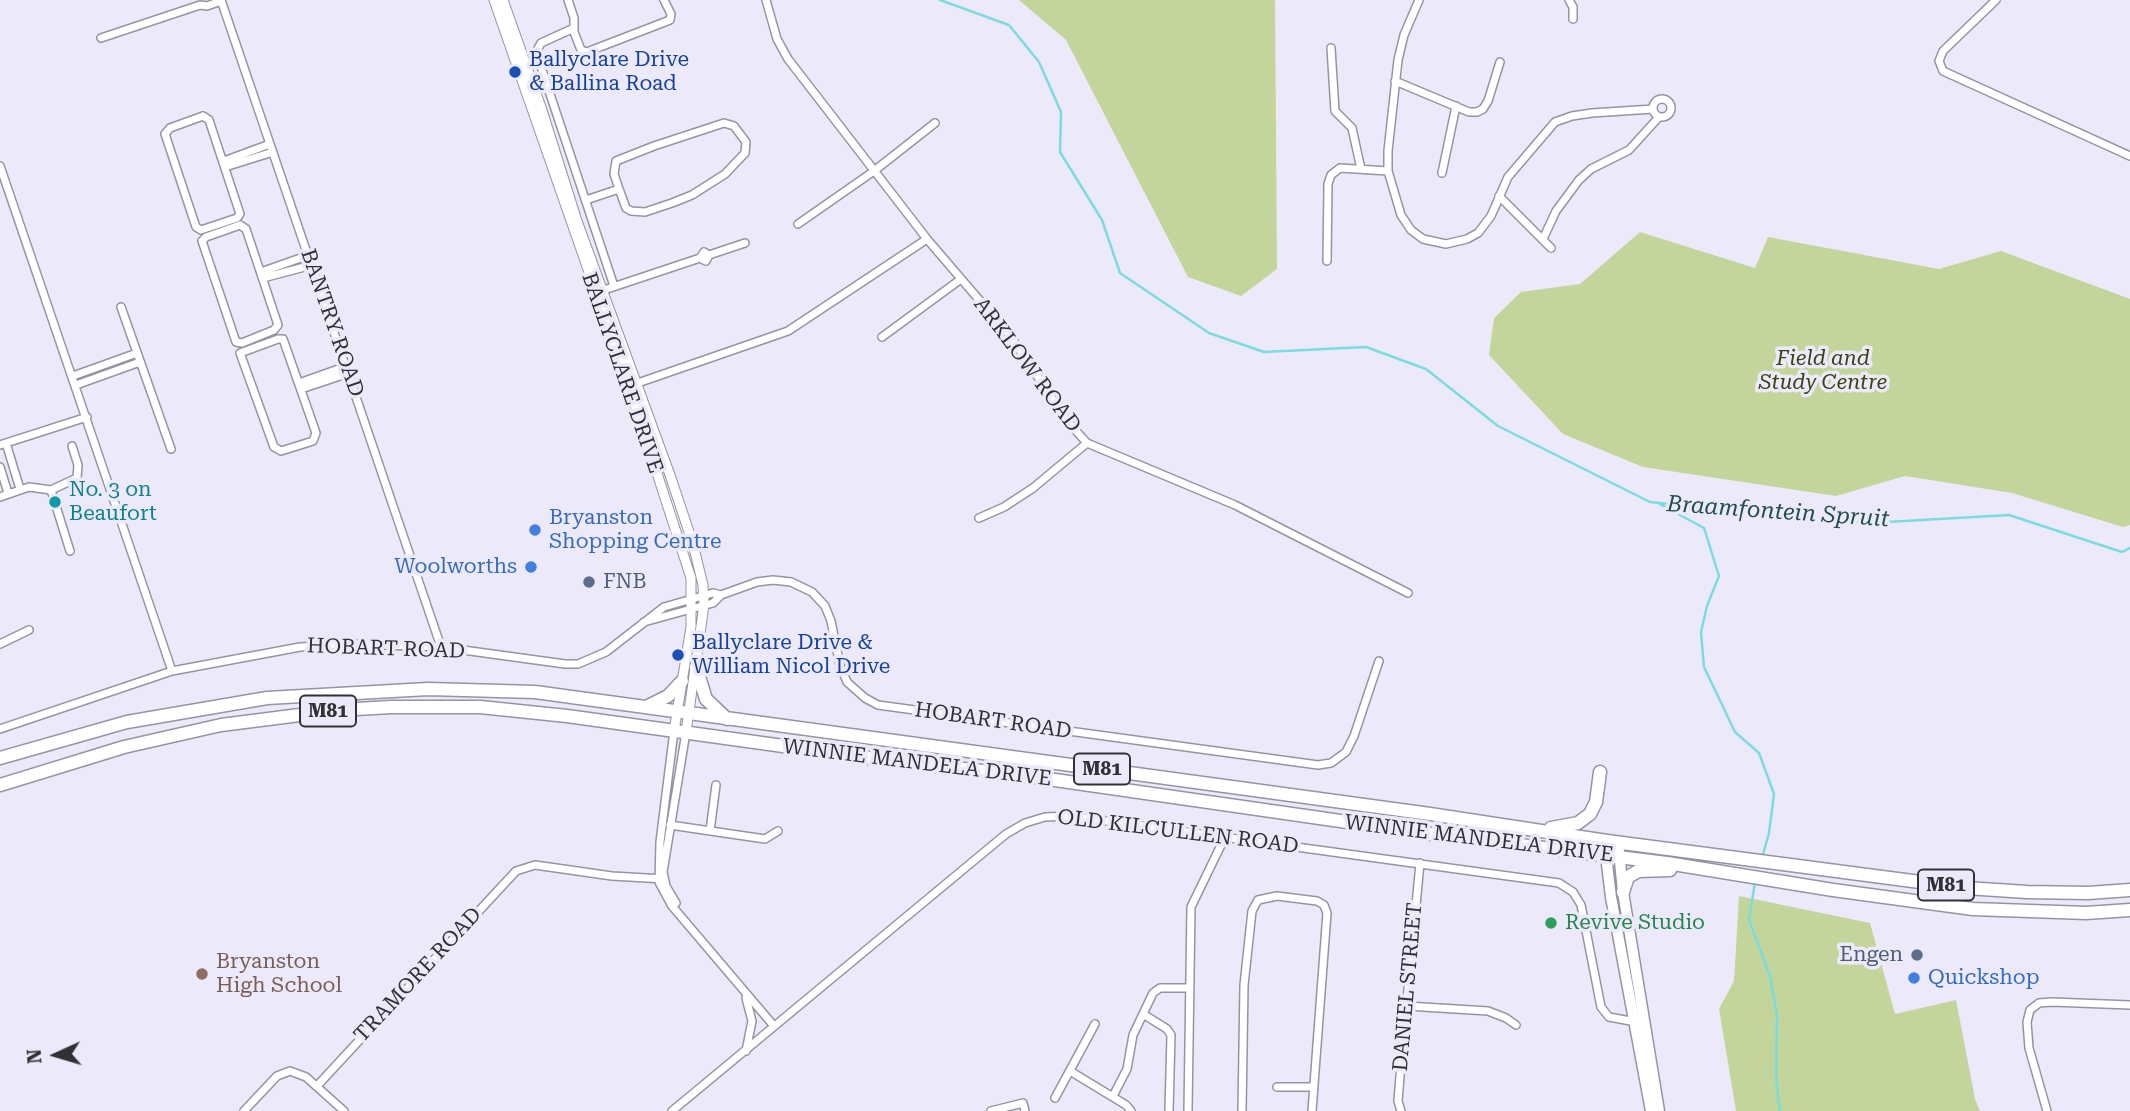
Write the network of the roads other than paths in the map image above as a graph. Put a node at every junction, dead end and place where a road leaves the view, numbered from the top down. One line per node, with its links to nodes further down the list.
1 (494, 0): 45 (street, BALLYCLARE DRIVE)
2 (503, 0): 45 (street, BALLYCLARE DRIVE)
3 (568, 0): 12 (street)
4 (664, 0): 12 (street)
5 (766, 0): 27 (street, ARKLOW ROAD)
6 (1419, 0): 16 (street)
7 (1569, 0): 11 (street)
8 (1996, 0): 23 (street)
9 (221, 1): 10 (street); 21 (street, BANTRY ROAD)
10 (202, 3): 13 (street)
11 (1573, 19)
12 (574, 28): 33 (street)
13 (101, 38)
14 (1331, 48): 26 (street)
15 (1500, 62): 17 (street)
16 (1395, 81): 17 (street); 28 (street)
17 (1456, 106): 29 (street)
18 (1653, 109): 19 (street); 19 (street); 32 (street)
19 (1659, 117): 36 (street)
20 (935, 123): 27 (street)
21 (270, 144): 22 (street, BANTRY ROAD); 24 (street)
22 (274, 152): 24 (street); 39 (street, BANTRY ROAD)
23 (2130, 156)
24 (225, 164): 24 (street)
25 (0, 166): 30 (street)
26 (1361, 169): 28 (street); 40 (street)
27 (874, 171): 34 (street); 35 (street, ARKLOW ROAD)
28 (1388, 171): 32 (street)
29 (1442, 173)
30 (2, 176): 51 (street)
31 (619, 189): 31 (street); 33 (street)
32 (1499, 196): 36 (street)
33 (586, 200): 44 (street)
34 (798, 224)
35 (927, 239): 43 (street, ARKLOW ROAD); 53 (street)
36 (1544, 239): 38 (street)
37 (745, 243): 44 (street)
38 (1551, 248)
39 (309, 255): 41 (street, BANTRY ROAD); 42 (street)
40 (1327, 261)
41 (313, 265): 42 (street); 50 (street, BANTRY ROAD)
42 (262, 275): 42 (street)
43 (961, 279): 47 (street); 56 (street, ARKLOW ROAD)
44 (614, 286): 45 (street)
45 (598, 292): 53 (street, BALLYCLARE DRIVE)
46 (121, 307): 48 (street)
47 (882, 337)
48 (137, 353): 49 (street); 51 (street)
49 (140, 362): 52 (street); 59 (street)
50 (348, 370): 54 (street); 74 (street, BANTRY ROAD)
51 (73, 376): 52 (street)
52 (76, 385): 55 (street)
53 (633, 385): 68 (street, BALLYCLARE DRIVE); 69 (street, BALLYCLARE DRIVE)
54 (300, 386): 54 (street)
55 (87, 417): 57 (street); 77 (street)
56 (1087, 443): 65 (street); 67 (street, ARKLOW ROAD)
57 (3, 444): 61 (street)
58 (72, 446): 62 (street)
59 (171, 450)
60 (0, 467): 63 (street)
61 (20, 489): 62 (street); 63 (street)
62 (51, 490): 66 (street)
63 (8, 493): 64 (street)
64 (0, 496)
65 (979, 518)
66 (70, 551)
67 (1408, 593)
68 (692, 598): 69 (street, HOBART ROAD); 70 (street, BALLYCLARE DRIVE); 71 (street, HOBART ROAD)
69 (704, 600): 70 (street, HOBART ROAD); 75 (street, HOBART ROAD); 76 (street, BALLYCLARE DRIVE)
70 (692, 608): 71 (street, HOBART ROAD); 78 (street, BALLYCLARE DRIVE)
71 (644, 622): 74 (street, HOBART ROAD)
72 (30, 630): 73 (street)
73 (0, 644)
74 (441, 647): 77 (street, HOBART ROAD)
75 (1378, 661)
76 (696, 667): 80 (street, BALLYCLARE DRIVE); 81 (main road)
77 (172, 671): 82 (street, HOBART ROAD)
78 (682, 681): 79 (main road); 80 (street, BALLYCLARE DRIVE)
79 (645, 707): 80 (main road, WINNIE MANDELA DRIVE / M81); 84 (main road, WINNIE MANDELA DRIVE / M81)
80 (683, 713): 81 (main road, WINNIE MANDELA DRIVE / M81); 83 (street, BALLYCLARE DRIVE)
81 (727, 719): 89 (main road, WINNIE MANDELA DRIVE / M81)
82 (0, 729)
83 (680, 732): 86 (main road, WINNIE MANDELA DRIVE / M81); 88 (street, BALLYCLARE DRIVE); 94 (main road, WINNIE MANDELA DRIVE / M81); 97 (street, BALLYCLARE DRIVE)
84 (0, 758)
85 (1600, 772): 89 (main road)
86 (0, 785)
87 (716, 785): 90 (street)
88 (670, 825): 90 (street); 97 (street, BALLYCLARE DRIVE)
89 (1537, 830): 93 (main road, WINNIE MANDELA DRIVE / M81)
90 (710, 831): 91 (street)
91 (778, 831)
92 (1225, 836): 95 (street, OLD KILCULLEN ROAD); 101 (street); 109 (street, OLD KILCULLEN ROAD)
93 (1613, 841): 94 (main road); 98 (main road, WINNIE MANDELA DRIVE / M81)
94 (1613, 856): 96 (main road, WINNIE MANDELA DRIVE / M81); 99 (main road); 106 (main road)
95 (1420, 863): 104 (street, DANIEL STREET); 106 (street, OLD KILCULLEN ROAD)
96 (1705, 870): 99 (main road); 100 (main road, WINNIE MANDELA DRIVE / M81)
97 (661, 878): 102 (street); 112 (street, TRAMORE ROAD)
98 (2130, 890)
99 (1623, 892): 106 (main road)
100 (2130, 910)
101 (1189, 988): 105 (street); 124 (street)
102 (744, 992): 109 (street); 110 (street)
103 (2130, 1004): 130 (street)
104 (1407, 1006): 108 (street); 127 (street, DANIEL STREET)
105 (1143, 1014): 115 (street); 123 (street)
106 (1639, 1022): 128 (main road); 129 (main road)
107 (1094, 1024): 111 (street)
108 (1517, 1025)
109 (774, 1026): 110 (street, OLD KILCULLEN ROAD)
110 (745, 1052): 119 (street, OLD KILCULLEN ROAD)
111 (1070, 1071): 115 (street); 116 (street)
112 (317, 1086): 117 (street); 118 (street)
113 (1277, 1087): 114 (street)
114 (1314, 1087): 125 (street); 126 (street)
115 (1113, 1096): 122 (street)
116 (1055, 1098)
117 (244, 1111)
118 (344, 1111)
119 (673, 1111)
120 (991, 1111): 121 (street)
121 (1025, 1111)
122 (1131, 1111)
123 (1169, 1111)
124 (1188, 1111)
125 (1242, 1111)
126 (1312, 1111)
127 (1401, 1111)
128 (1651, 1111)
129 (1659, 1111)
130 (2047, 1111)

